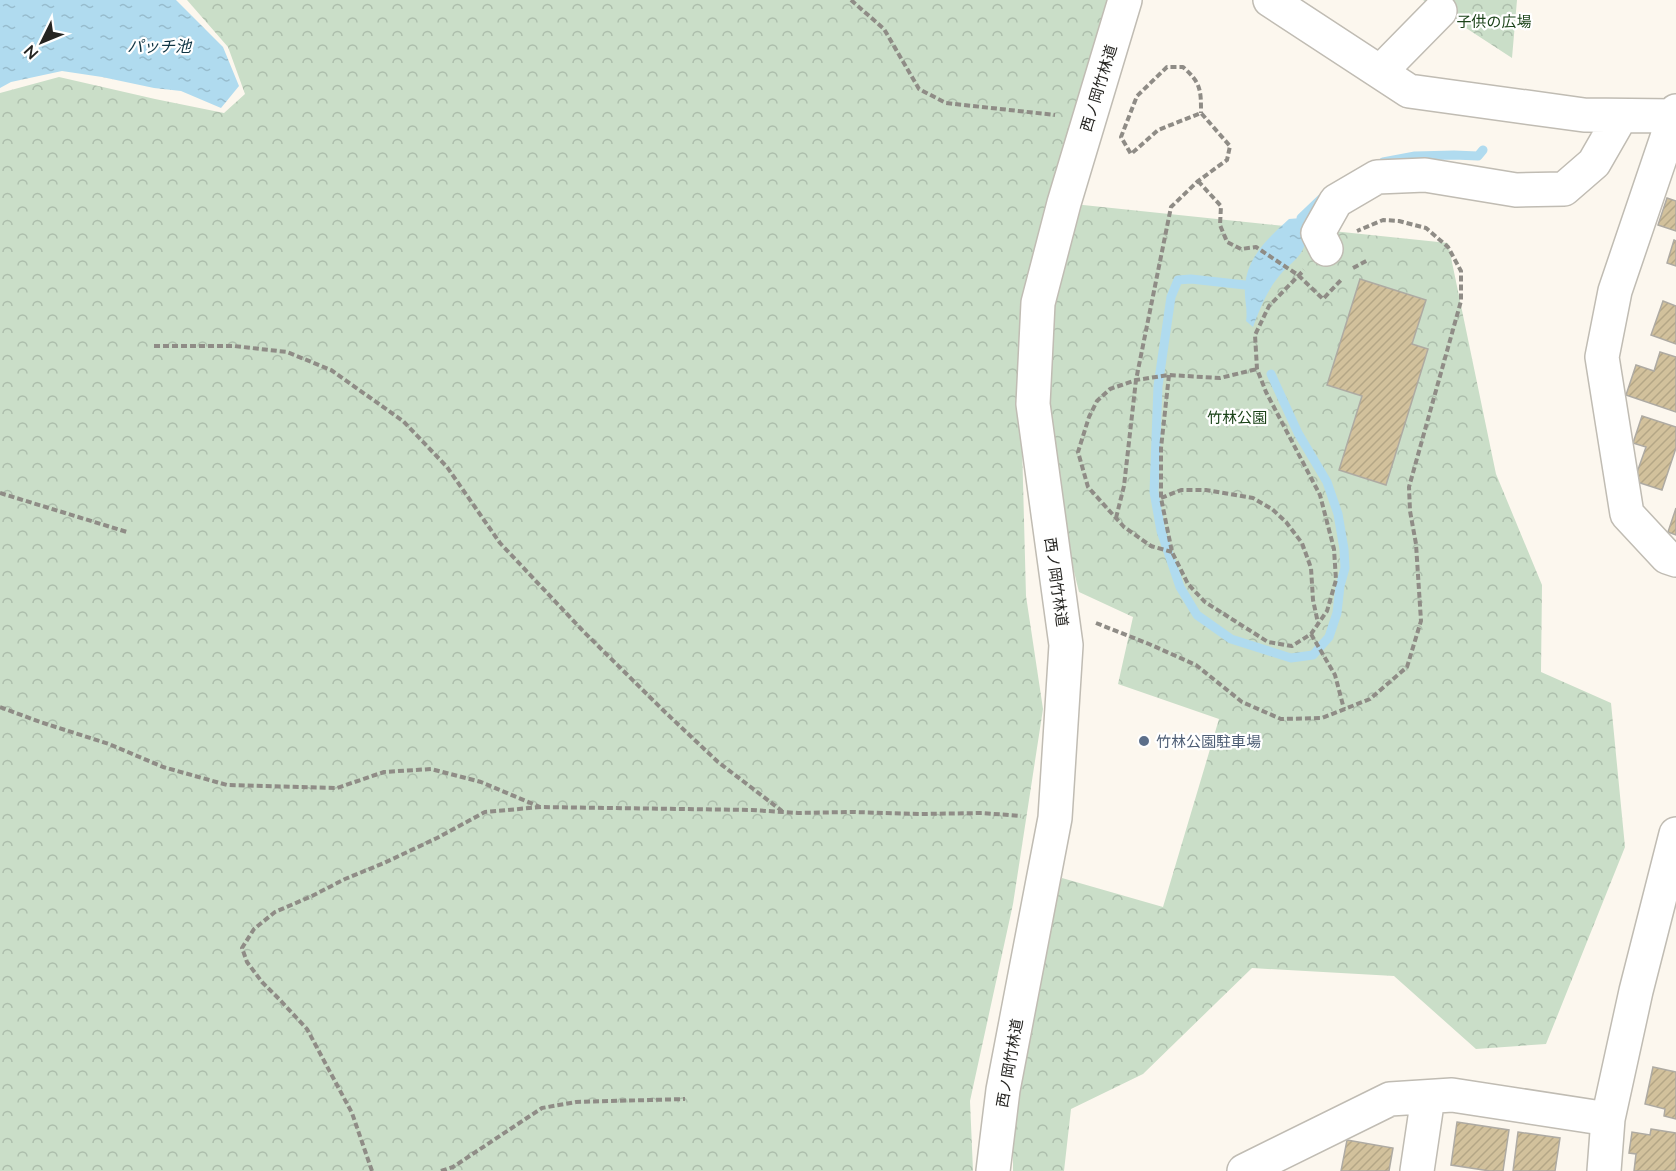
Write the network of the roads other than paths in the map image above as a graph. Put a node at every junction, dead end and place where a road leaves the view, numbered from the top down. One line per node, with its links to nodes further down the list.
1 (1125, 0): 12 (street, 西ノ岡竹林道)
2 (1270, 0): 4 (street)
3 (1440, 11): 4 (street)
4 (1380, 72): 6 (street)
5 (1675, 113): 6 (street); 8 (street)
6 (1621, 116): 7 (street)
7 (1326, 249)
8 (1676, 560)
9 (1676, 834): 11 (street)
10 (1428, 1097): 11 (street); 13 (street); 14 (street)
11 (1608, 1119): 15 (street)
12 (993, 1171)
13 (1244, 1171)
14 (1417, 1171)
15 (1604, 1171)

